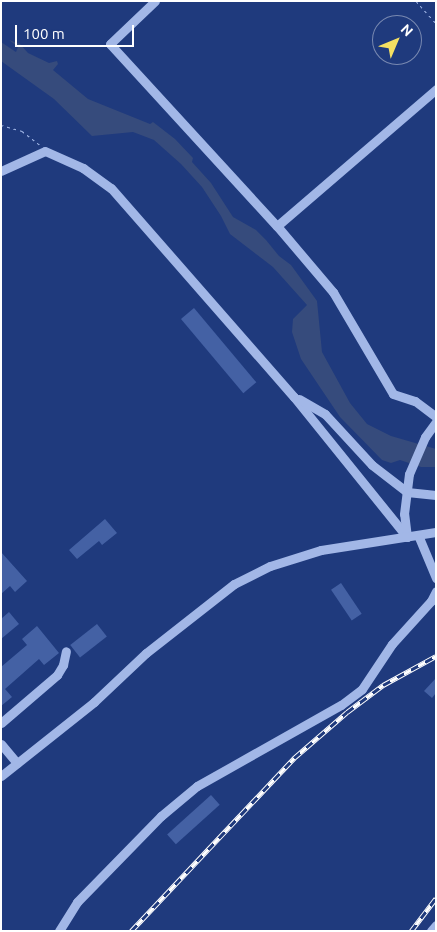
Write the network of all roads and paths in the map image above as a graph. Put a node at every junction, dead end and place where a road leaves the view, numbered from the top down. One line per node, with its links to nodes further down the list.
1 (155, 1): 8 (street)
2 (416, 1): 3 (path)
3 (436, 23)
4 (436, 89): 8 (street)
5 (1, 125): 6 (path)
6 (45, 151): 7 (street); 9 (street)
7 (1, 171)
8 (277, 226): 10 (street)
9 (294, 397): 12 (street); 16 (street)
10 (436, 417)
11 (436, 422): 12 (street)
12 (407, 492): 13 (street); 16 (street)
13 (436, 495)
14 (436, 532): 15 (street)
15 (418, 535): 16 (street); 17 (street)
16 (407, 537): 22 (street)
17 (436, 578)
18 (436, 591): 25 (street)
19 (66, 651): 20 (street)
20 (1, 723)
21 (1, 744): 22 (street)
22 (17, 763): 23 (street)
23 (1, 776)
24 (436, 925): 26 (street)
25 (59, 931)
26 (431, 931)

